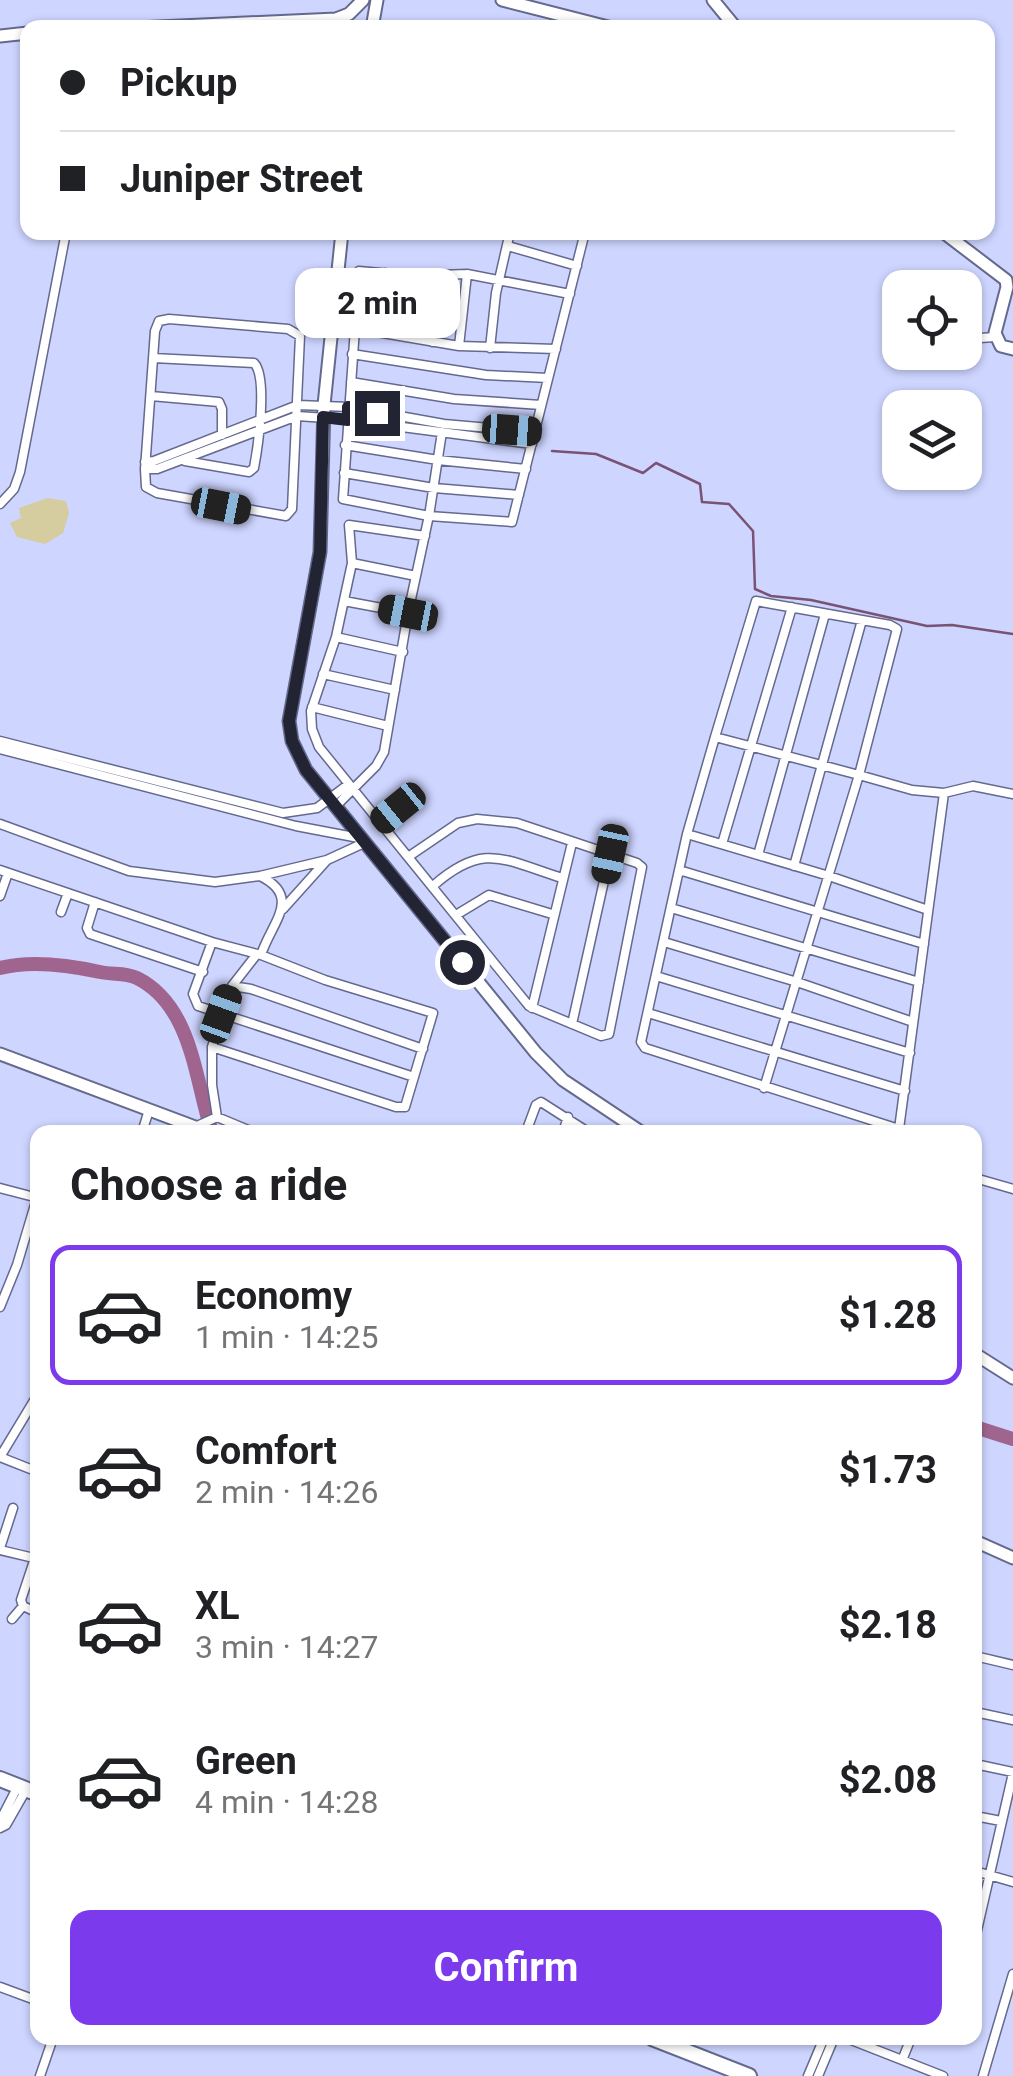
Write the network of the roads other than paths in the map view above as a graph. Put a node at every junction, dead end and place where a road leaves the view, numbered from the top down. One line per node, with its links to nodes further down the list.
1 (364, 0): 4 (street)
2 (502, 0): 5 (street)
3 (713, 0): 6 (street)
4 (314, 20)
5 (585, 20)
6 (729, 20)
7 (64, 240): 57 (street)
8 (341, 240): 38 (street)
9 (509, 240): 12 (street)
10 (584, 240): 13 (street)
11 (954, 240): 23 (street)
12 (508, 246): 13 (street); 18 (street)
13 (577, 266): 19 (street)
14 (385, 272): 17 (street); 20 (street); 21 (street)
15 (467, 274): 16 (street); 18 (street); 26 (street)
16 (438, 275): 17 (street); 25 (street)
17 (412, 276): 22 (street)
18 (498, 282): 19 (street); 27 (street)
19 (570, 294): 29 (street)
20 (353, 328): 21 (street); 30 (street)
21 (378, 332): 22 (street)
22 (405, 337): 25 (street)
23 (995, 337): 24 (street); 28 (street)
24 (982, 338)
25 (432, 342): 26 (street)
26 (459, 346): 27 (street)
27 (490, 348): 29 (street)
28 (1013, 348)
29 (556, 349): 32 (street)
30 (352, 354): 32 (street); 33 (street)
31 (153, 358): 34 (street); 35 (street); 40 (street)
32 (548, 378): 36 (street)
33 (351, 382): 36 (street); 37 (street)
34 (151, 396): 45 (street); 51 (street)
35 (298, 405): 38 (street); 39 (street); 40 (street)
36 (541, 405): 44 (street)
37 (348, 407): 38 (street); 41 (street); 42 (street)
38 (324, 411): 39 (street); 41 (street); 83 (street)
39 (297, 416): 43 (street); 51 (street)
40 (260, 420): 43 (street); 45 (street)
41 (348, 420): 42 (street); 47 (street)
42 (443, 429): 44 (street); 46 (street); 50 (street)
43 (257, 431): 45 (street); 52 (street)
44 (535, 432): 46 (street)
45 (221, 440): 48 (street); 51 (street)
46 (532, 444): 53 (street)
47 (345, 445): 50 (street); 54 (street)
48 (206, 450): 49 (street); 52 (street)
49 (181, 460): 51 (street); 52 (street)
50 (438, 460): 53 (street); 55 (street)
51 (145, 466)
52 (211, 466)
53 (526, 469): 56 (street)
54 (344, 473): 55 (street); 58 (street)
55 (434, 488): 56 (street); 58 (street)
56 (519, 495): 58 (street)
57 (0, 504)
58 (429, 518): 59 (street)
59 (425, 536): 60 (street); 61 (street)
60 (352, 563): 61 (street); 62 (street)
61 (416, 576): 64 (street)
62 (344, 601): 64 (street); 67 (street)
63 (792, 607): 65 (street); 73 (street); 75 (street)
64 (408, 613): 68 (street)
65 (825, 614): 66 (street); 76 (street)
66 (862, 620): 77 (street); 78 (street)
67 (336, 638): 68 (street); 69 (street)
68 (402, 652): 70 (street)
69 (323, 674): 70 (street); 71 (street)
70 (396, 690): 72 (street)
71 (312, 707): 72 (street); 79 (street)
72 (388, 726): 79 (street)
73 (716, 738): 75 (street); 86 (street)
74 (0, 745): 83 (street); 87 (street)
75 (750, 746): 76 (street); 89 (street)
76 (788, 756): 77 (street); 91 (street)
77 (823, 765): 78 (street); 94 (street)
78 (859, 774): 80 (street); 98 (street)
79 (351, 786): 83 (street); 84 (street)
80 (944, 793): 81 (street); 106 (street)
81 (1013, 794)
82 (414, 795): 84 (street)
83 (334, 802): 87 (street)
84 (381, 822): 92 (street)
85 (0, 824): 97 (street)
86 (687, 834): 89 (street); 95 (street)
87 (365, 840): 93 (street); 145 (street)
88 (572, 843): 90 (street); 92 (street); 99 (street)
89 (722, 844): 91 (street)
90 (610, 854): 126 (street); 126 (street)
91 (758, 855): 94 (street)
92 (408, 857): 100 (street)
93 (327, 860): 97 (street); 105 (street)
94 (794, 866): 98 (street)
95 (679, 870): 104 (street); 107 (street)
96 (4, 872): 101 (street); 102 (street)
97 (260, 876): 105 (street)
98 (829, 876): 106 (street); 107 (street)
99 (562, 878): 100 (street); 109 (street)
100 (433, 886): 110 (street)
101 (68, 892): 103 (street); 108 (street)
102 (0, 896)
103 (95, 902): 111 (street); 116 (street)
104 (671, 908): 112 (street); 114 (street)
105 (283, 909): 115 (street)
106 (928, 910): 113 (street)
107 (818, 911): 113 (street); 114 (street)
108 (61, 912)
109 (552, 914): 110 (street); 121 (street)
110 (456, 915): 121 (street)
111 (212, 942): 115 (street); 116 (street)
112 (664, 942): 117 (street); 118 (street)
113 (924, 944): 119 (street)
114 (807, 948): 118 (street); 119 (street)
115 (259, 954): 120 (street); 128 (street)
116 (203, 972): 122 (street)
117 (656, 976): 123 (street); 124 (street)
118 (797, 982): 124 (street); 125 (street)
119 (919, 982): 125 (street)
120 (232, 986): 122 (street); 128 (street)
121 (532, 1008): 126 (street)
122 (221, 1014): 127 (street); 132 (street)
123 (648, 1014): 129 (street); 133 (street)
124 (786, 1016): 129 (street); 130 (street)
125 (914, 1022): 130 (street)
126 (572, 1024)
127 (212, 1048): 132 (street); 136 (street)
128 (423, 1049): 132 (street)
129 (776, 1051): 133 (street); 134 (street)
130 (910, 1053): 134 (street)
131 (0, 1054): 135 (street)
132 (414, 1077)
133 (764, 1088): 146 (street)
134 (905, 1092): 147 (street)
135 (149, 1110): 138 (street); 139 (street)
136 (215, 1117): 140 (street); 141 (street)
137 (568, 1117): 142 (street); 143 (street); 144 (street)
138 (144, 1125)
139 (193, 1125)
140 (202, 1125)
141 (235, 1125)
142 (529, 1125)
143 (565, 1125)
144 (579, 1125)
145 (631, 1125)
146 (881, 1125)
147 (898, 1125)
148 (982, 1180): 150 (street)
149 (0, 1188): 151 (street)
150 (1013, 1189)
151 (30, 1196)
152 (30, 1221): 153 (street)
153 (0, 1307)
154 (982, 1358): 155 (street)
155 (1013, 1378)
156 (30, 1407): 157 (street)
157 (0, 1457): 158 (street)
158 (30, 1469)
159 (13, 1508): 161 (street)
160 (982, 1543): 163 (street)
161 (0, 1549): 162 (street)
162 (30, 1556)
163 (1013, 1558)
164 (30, 1575): 165 (street)
165 (24, 1606): 166 (street); 167 (street)
166 (30, 1609)
167 (12, 1619)
168 (982, 1658): 169 (street)
169 (1013, 1665)
170 (982, 1713): 171 (street)
171 (1013, 1720)
172 (982, 1766): 173 (street)
173 (1013, 1773): 177 (street)
174 (0, 1779): 175 (highway)
175 (27, 1790): 178 (street)
176 (982, 1817): 177 (street)
177 (1001, 1821): 180 (street)
178 (0, 1826)
179 (982, 1873): 180 (street)
180 (989, 1875): 181 (street); 182 (street)
181 (1013, 1882)
182 (982, 1906)
183 (1013, 1974): 198 (street)
184 (0, 1986): 185 (street)
185 (30, 1998)
186 (51, 2045): 193 (street)
187 (670, 2045): 194 (highway)
188 (821, 2045): 195 (street)
189 (831, 2045): 196 (street)
190 (866, 2045): 192 (street)
191 (908, 2045): 192 (street)
192 (903, 2058): 197 (street)
193 (40, 2076)
194 (749, 2076)
195 (808, 2076)
196 (818, 2076)
197 (943, 2076)
198 (983, 2076)

